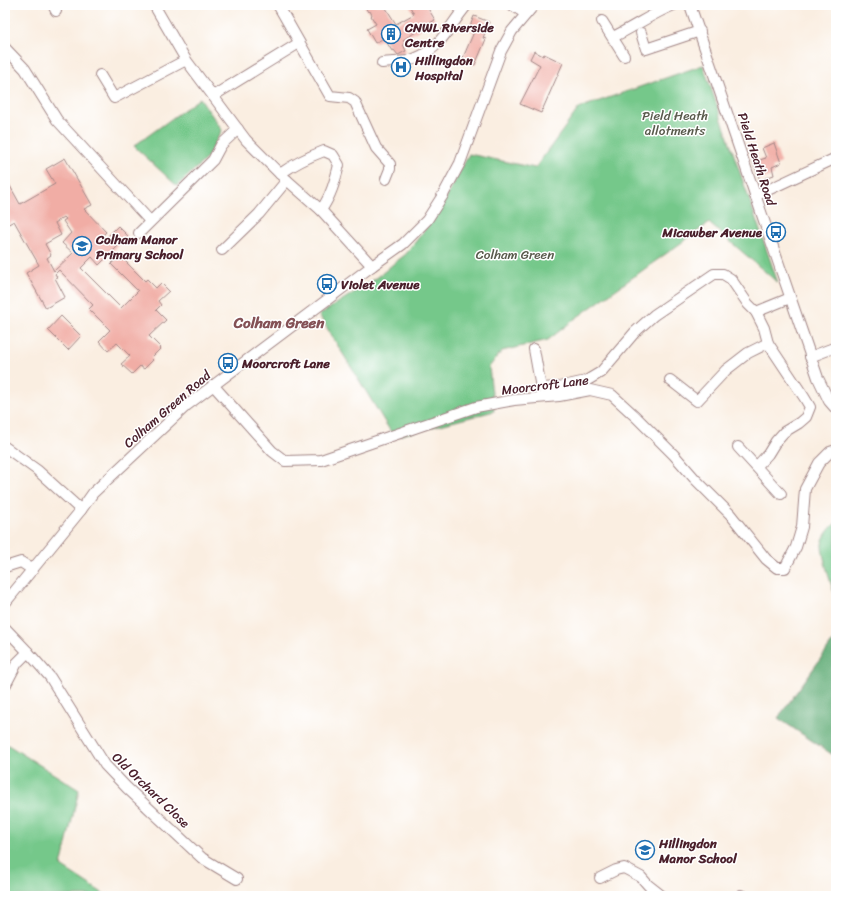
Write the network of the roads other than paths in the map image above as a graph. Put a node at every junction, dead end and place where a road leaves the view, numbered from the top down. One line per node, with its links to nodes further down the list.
1 (154, 5): 16 (street)
2 (278, 5): 13 (street)
3 (467, 5): 17 (street)
4 (512, 5): 8 (street)
5 (534, 5): 8 (street, Colham Green Road)
6 (674, 5): 12 (street)
7 (690, 5): 10 (street, Pield Heath Road)
8 (526, 14): 29 (street, Colham Green Road)
9 (602, 21): 12 (street)
10 (700, 31): 11 (street); 24 (street, Pield Heath Road)
11 (640, 33)
12 (613, 37): 15 (street)
13 (299, 43): 19 (street); 23 (street)
14 (5, 48): 26 (street)
15 (624, 56)
16 (186, 60): 18 (street); 19 (street)
17 (382, 63)
18 (100, 75)
19 (213, 96): 20 (street)
20 (238, 129): 22 (street); 26 (street)
21 (836, 158): 24 (street)
22 (283, 177): 25 (street); 25 (street); 28 (street)
23 (386, 179)
24 (755, 196): 30 (street, Pield Heath Road)
25 (321, 210): 29 (street)
26 (150, 221): 27 (street)
27 (138, 233)
28 (222, 250)
29 (372, 266): 37 (street, Colham Green Road)
30 (790, 298): 31 (street); 35 (street, Pield Heath Road)
31 (756, 312): 32 (street); 34 (street)
32 (768, 343): 36 (street); 42 (street)
33 (836, 347): 35 (street)
34 (534, 349)
35 (810, 357): 38 (street, Pield Heath Road)
36 (670, 380)
37 (213, 385): 41 (street, Moorcroft Lane); 44 (street, Colham Green Road)
38 (836, 409)
39 (5, 447): 44 (street)
40 (738, 447): 42 (street)
41 (836, 450)
42 (757, 466): 43 (street)
43 (781, 494)
44 (82, 510): 46 (street, Colham Green Road)
45 (5, 567): 46 (street)
46 (33, 570): 47 (street, Colham Green Road)
47 (5, 603)
48 (5, 628): 49 (street, Old Orchard Close)
49 (28, 652): 50 (street); 52 (street, Old Orchard Close)
50 (5, 686)
51 (600, 878): 53 (street)
52 (237, 879)
53 (662, 896)

